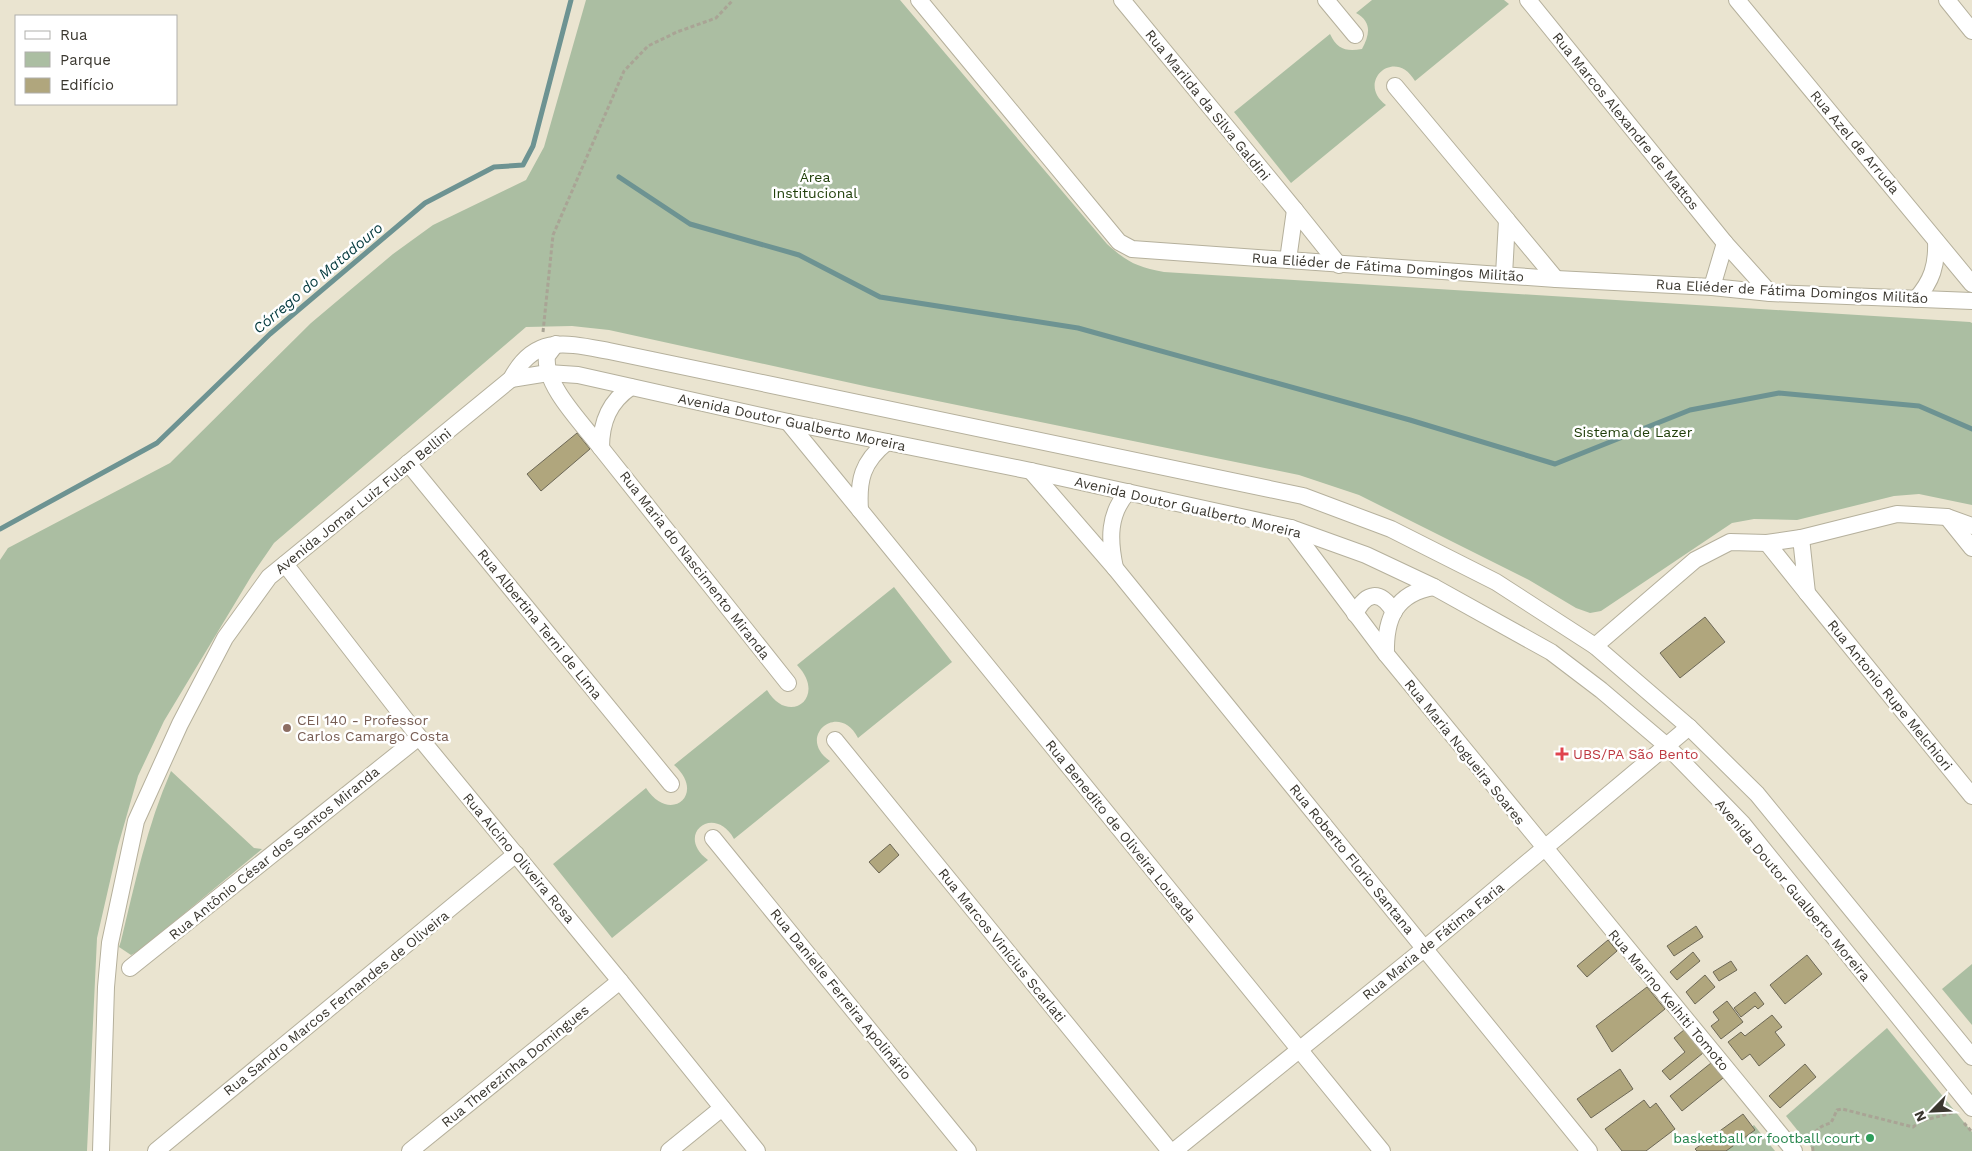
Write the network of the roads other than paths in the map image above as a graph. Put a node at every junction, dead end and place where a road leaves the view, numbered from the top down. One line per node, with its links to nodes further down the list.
1 (919, 0): 14 (street, Rua Eliéder de Fátima Domingos Militão)
2 (1122, 0): 10 (street, Rua Marilda da Silva Galdini)
3 (1326, 0): 8 (street)
4 (1528, 0): 13 (street, Rua Marcos Alexandre de Mattos)
5 (1737, 0): 12 (street, Rua Azel de Arruda)
6 (1947, 0): 7 (street)
7 (1972, 31)
8 (1355, 35)
9 (1395, 86): 11 (street)
10 (1294, 210): 14 (street); 15 (street, Rua Marilda da Silva Galdini)
11 (1507, 220): 16 (street); 17 (street)
12 (1936, 241): 18 (street, Rua Azel de Arruda); 21 (street)
13 (1725, 243): 19 (street); 20 (street, Rua Marcos Alexandre de Mattos)
14 (1288, 260): 15 (street, Rua Eliéder de Fátima Domingos Militão)
15 (1339, 265): 16 (street, Rua Eliéder de Fátima Domingos Militão)
16 (1504, 275): 17 (street, Rua Eliéder de Fátima Domingos Militão)
17 (1556, 279): 19 (street, Rua Eliéder de Fátima Domingos Militão)
18 (1972, 284)
19 (1712, 287): 20 (street, Rua Eliéder de Fátima Domingos Militão)
20 (1770, 293): 21 (street, Rua Eliéder de Fátima Domingos Militão)
21 (1916, 299): 22 (street, Rua Eliéder de Fátima Domingos Militão)
22 (1972, 300)
23 (549, 345): 24 (street); 25 (street); 48 (street)
24 (524, 359): 26 (street); 27 (street)
25 (548, 373): 26 (street, Avenida Doutor Gualberto Moreira); 28 (street, Avenida Doutor Gualberto Moreira); 31 (street, Rua Maria do Nascimento Miranda)
26 (529, 376): 27 (street, Avenida Doutor Gualberto Moreira)
27 (511, 379): 32 (street, Avenida Jomar Luiz Fulan Bellini)
28 (632, 387): 29 (street, Avenida Doutor Gualberto Moreira); 31 (street)
29 (788, 422): 30 (street, Avenida Doutor Gualberto Moreira); 35 (street, Rua Benedito de Oliveira Lousada)
30 (887, 442): 33 (street, Avenida Doutor Gualberto Moreira); 35 (street)
31 (601, 448): 50 (street, Rua Maria do Nascimento Miranda)
32 (408, 463): 42 (street, Avenida Jomar Luiz Fulan Bellini); 55 (street, Rua Albertina Terni de Lima)
33 (1032, 471): 34 (street, Avenida Doutor Gualberto Moreira); 43 (street, Rua Roberto Florio Santana)
34 (1128, 492): 38 (street, Avenida Doutor Gualberto Moreira); 43 (street, Rua Roberto Florio Santana)
35 (860, 510): 65 (street, Rua Benedito de Oliveira Lousada)
36 (1947, 517): 37 (street); 39 (street); 41 (street)
37 (1972, 526)
38 (1291, 528): 44 (street, Avenida Doutor Gualberto Moreira); 47 (street, Rua Maria Nogueira Soares)
39 (1801, 538): 40 (street); 45 (street)
40 (1767, 543): 45 (street, Rua Antonio Rupe Melchiori); 48 (street)
41 (1972, 548)
42 (284, 564): 52 (street, Rua Alcino Oliveira Rosa); 61 (street, Avenida Jomar Luiz Fulan Bellini)
43 (1115, 568): 60 (street, Rua Roberto Florio Santana)
44 (1434, 587): 46 (street); 54 (street, Avenida Doutor Gualberto Moreira)
45 (1807, 593): 56 (street, Rua Antonio Rupe Melchiori)
46 (1394, 612): 47 (street); 49 (street)
47 (1355, 614): 49 (street, Rua Maria Nogueira Soares)
48 (1595, 646): 51 (street)
49 (1386, 654): 58 (street, Rua Maria Nogueira Soares)
50 (788, 683)
51 (1689, 727): 54 (street, Rua Maria de Fátima Faria); 66 (street)
52 (419, 737): 59 (street, Rua Alcino Oliveira Rosa); 62 (street, Rua Antônio César dos Santos Miranda)
53 (835, 740): 75 (street, Rua Marcos Vinícius Scarlati)
54 (1667, 746): 58 (street, Rua Maria de Fátima Faria); 68 (street, Avenida Doutor Gualberto Moreira)
55 (671, 784)
56 (1972, 796)
57 (713, 838): 74 (street, Rua Danielle Ferreira Apolinário)
58 (1545, 849): 60 (street, Rua Maria de Fátima Faria); 79 (street, Rua Marino Keihiti Tomoto)
59 (516, 854): 63 (street, Rua Alcino Oliveira Rosa); 70 (street, Rua Sandro Marcos Fernandes de Oliveira)
60 (1424, 949): 65 (street, Rua Maria de Fátima Faria); 78 (street, Rua Roberto Florio Santana)
61 (108, 963): 62 (street); 64 (street, Avenida Jomar Luiz Fulan Bellini)
62 (130, 968): 64 (street, Rua Antônio César dos Santos Miranda)
63 (620, 981): 67 (street, Rua Alcino Oliveira Rosa); 71 (street, Rua Therezinha Domingues)
64 (106, 987): 69 (street, Avenida Jomar Luiz Fulan Bellini)
65 (1299, 1049): 76 (street, Rua Maria de Fátima Faria); 77 (street, Rua Benedito de Oliveira Lousada)
66 (1972, 1057)
67 (722, 1108): 72 (street); 73 (street, Rua Alcino Oliveira Rosa)
68 (1972, 1108)
69 (101, 1151)
70 (156, 1151)
71 (410, 1151)
72 (668, 1151)
73 (757, 1151)
74 (968, 1151)
75 (1170, 1151)
76 (1174, 1151)
77 (1382, 1151)
78 (1589, 1151)
79 (1794, 1151)

